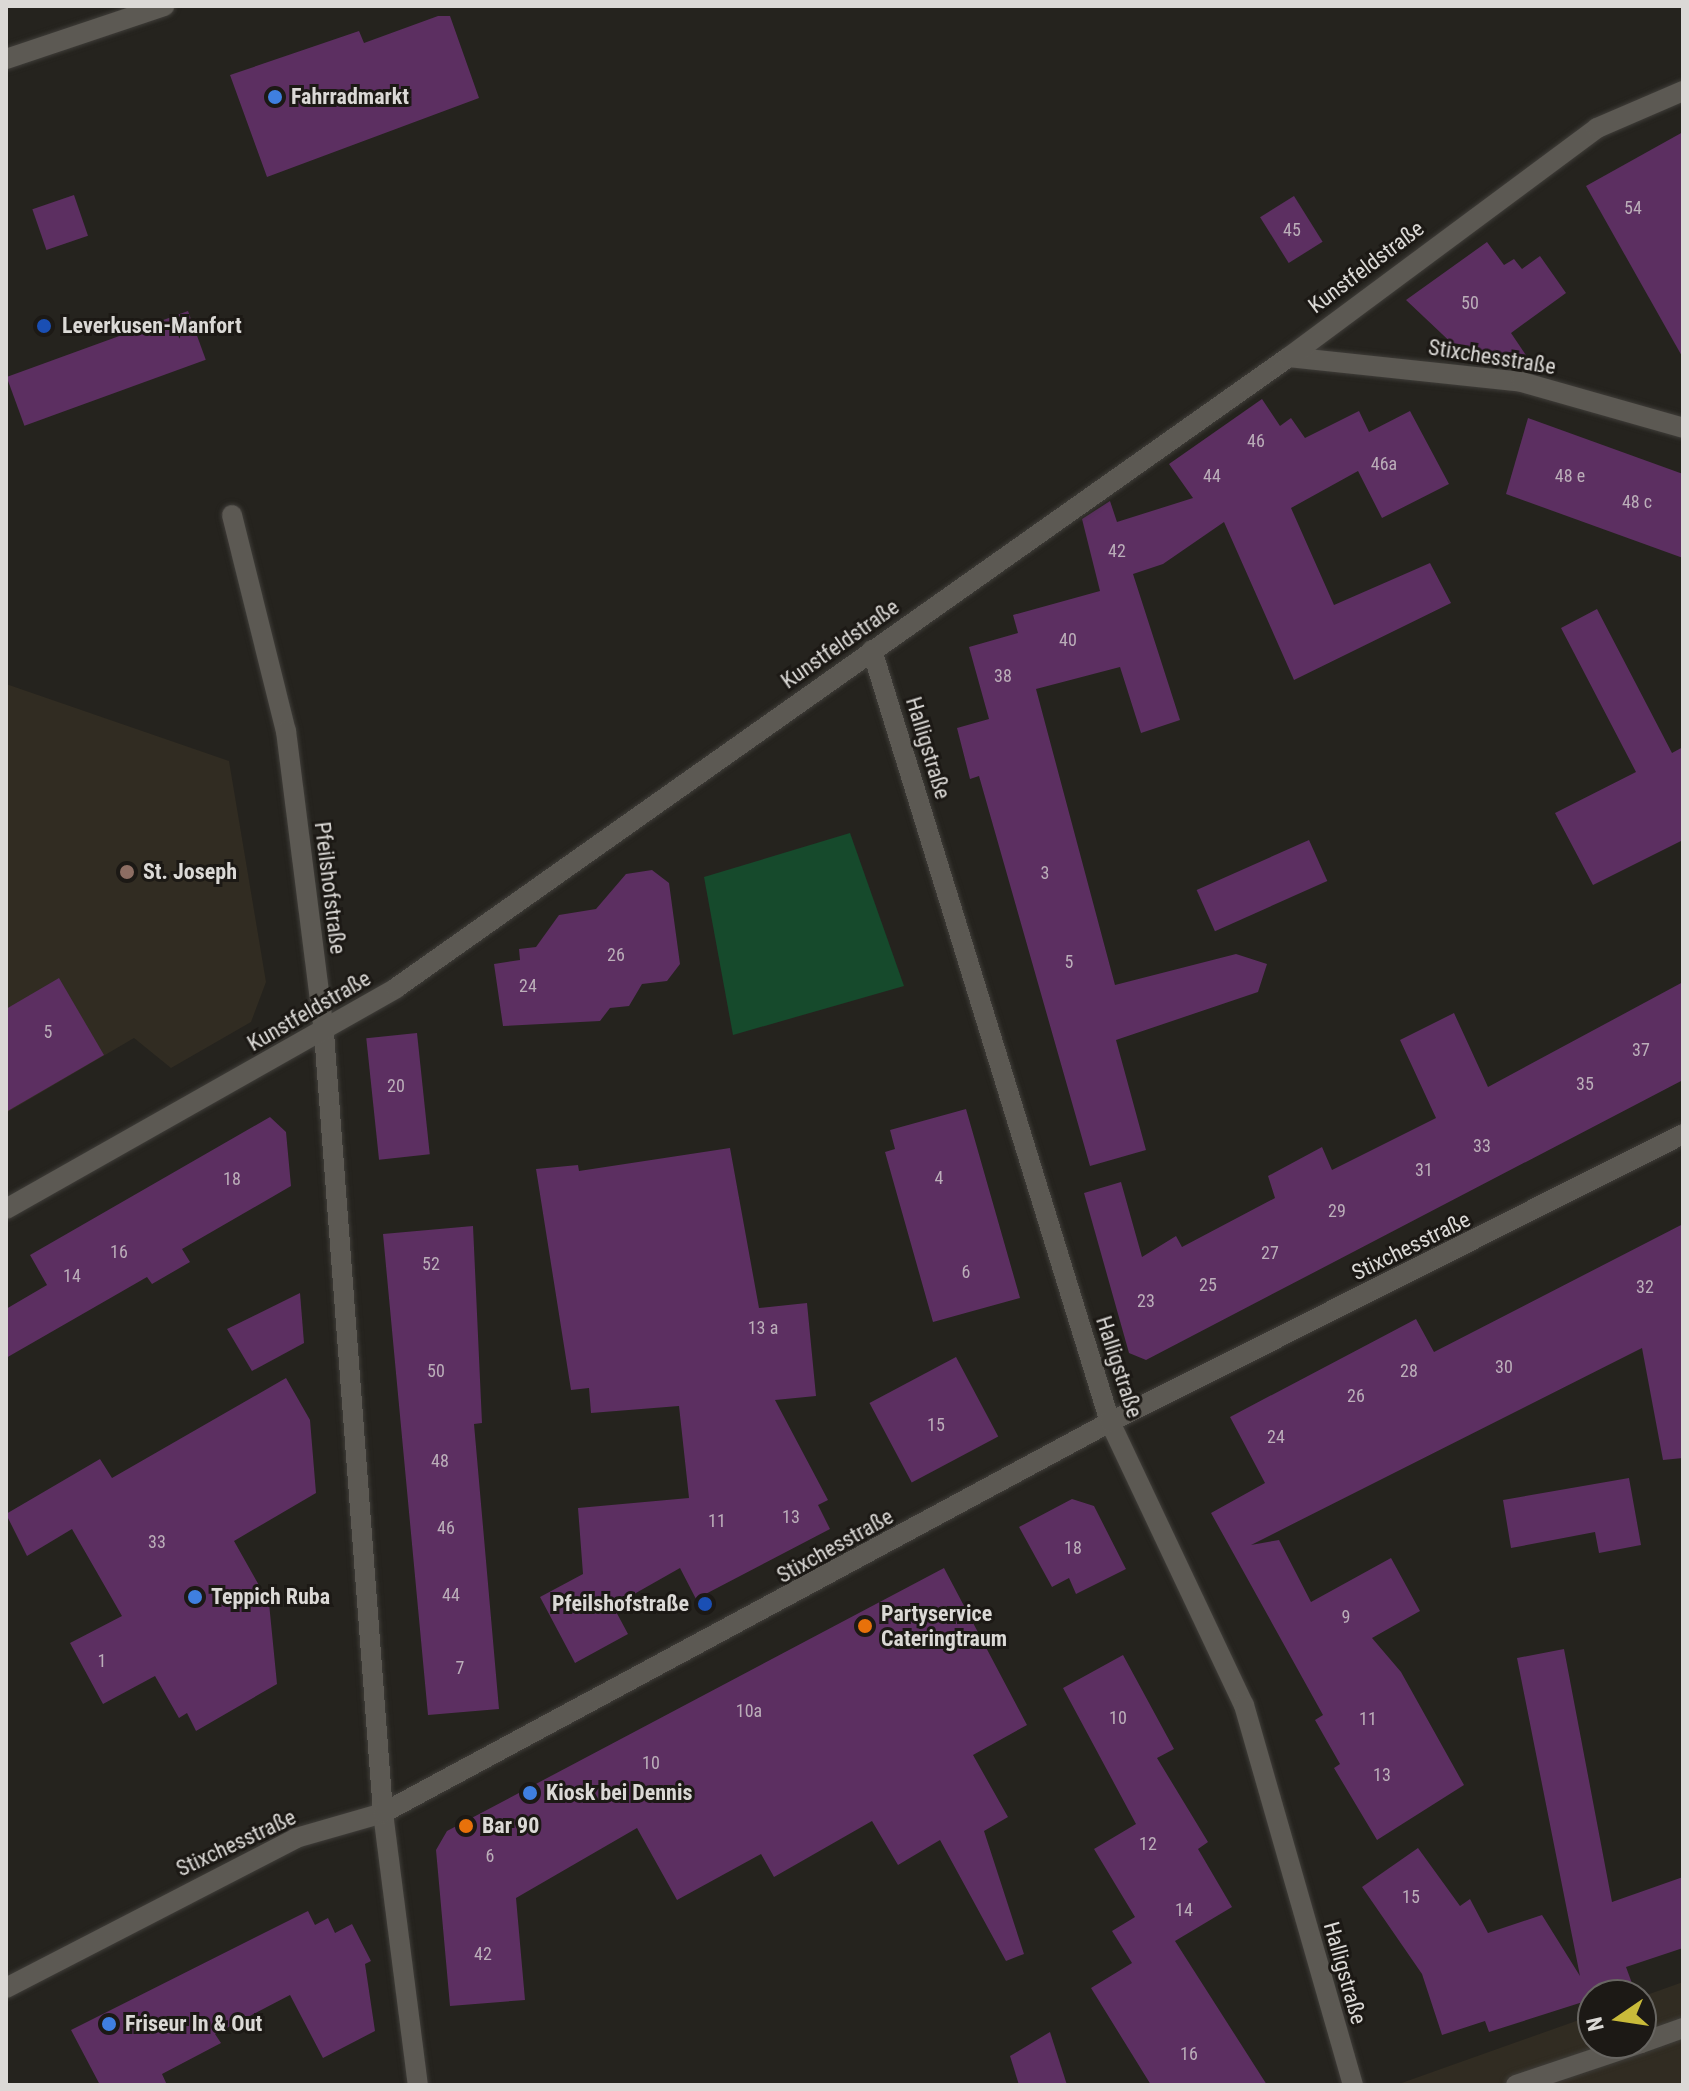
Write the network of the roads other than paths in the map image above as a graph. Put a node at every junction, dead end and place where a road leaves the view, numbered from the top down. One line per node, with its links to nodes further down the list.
1 (164, 6): 2 (street)
2 (127, 11): 3 (street)
3 (6, 59)
4 (1683, 91): 5 (street, Kunstfeldstraße)
5 (1289, 357): 6 (street, Stixchesstraße); 8 (street, Kunstfeldstraße)
6 (1683, 428)
7 (232, 515): 9 (street, Pfeilshofstraße)
8 (872, 650): 9 (street, Kunstfeldstraße); 12 (street, Halligstraße)
9 (324, 1033): 11 (street, Kunstfeldstraße); 13 (street, Pfeilshofstraße)
10 (1683, 1134): 12 (street, Stixchesstraße)
11 (6, 1209)
12 (1110, 1422): 13 (street, Stixchesstraße); 19 (street, Halligstraße)
13 (383, 1813): 14 (street, Stixchesstraße); 18 (street, Pfeilshofstraße)
14 (6, 1988)
15 (1683, 2028): 16 (street)
16 (1657, 2037)
17 (1593, 2059): 20 (street)
18 (418, 2085)
19 (1353, 2085)
20 (1516, 2085)

